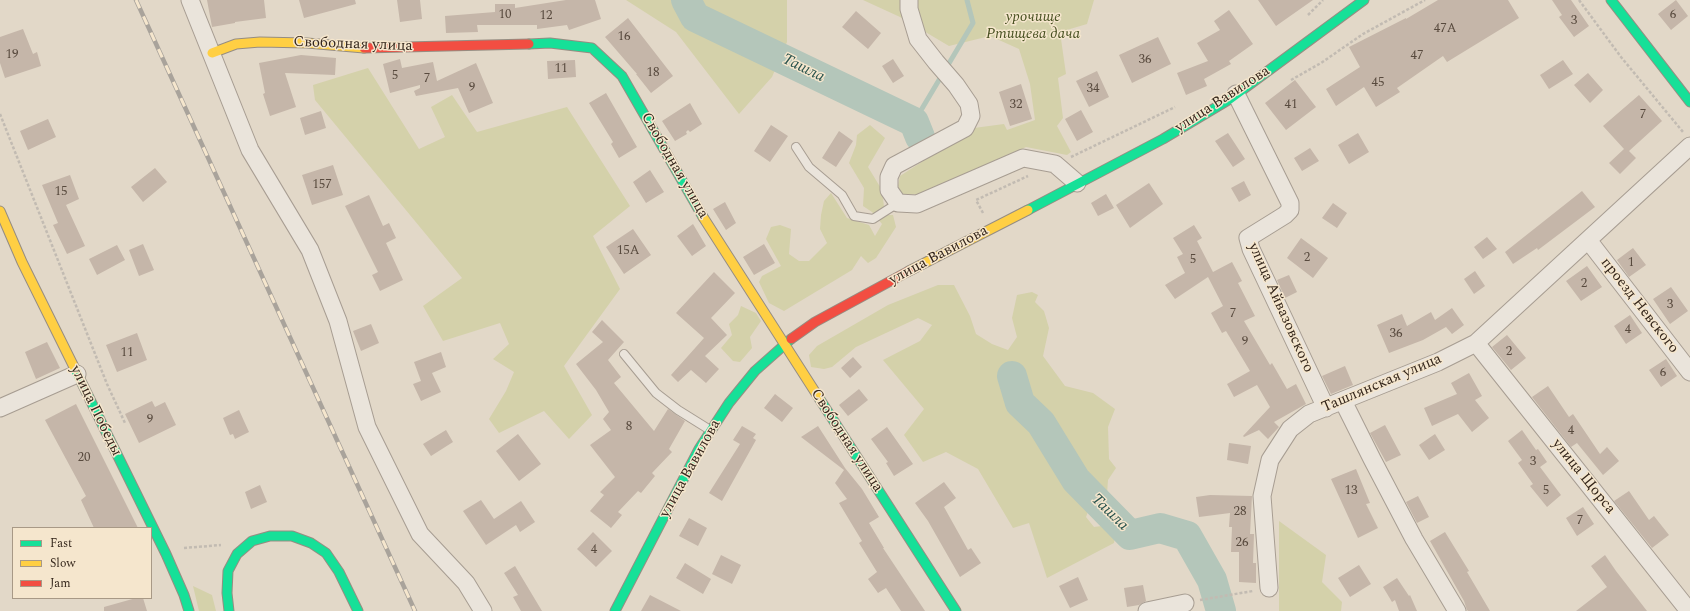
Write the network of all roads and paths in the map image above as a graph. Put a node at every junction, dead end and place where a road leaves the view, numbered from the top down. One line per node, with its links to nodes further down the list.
1 (190, 0): 6 (street)
2 (909, 0): 13 (street)
3 (1364, 0): 7 (street, улица Вавилова)
4 (1578, 0): 10 (path)
5 (1611, 0): 8 (street)
6 (212, 53): 17 (street, Свободная улица); 33 (street)
7 (1236, 94): 12 (street, улица Вавилова); 23 (street, улица Айвазовского)
8 (1690, 102)
9 (0, 114): 24 (path)
10 (1688, 140): 15 (street, Ташлянская улица)
11 (796, 147): 13 (lane)
12 (1077, 183): 13 (street); 17 (street, улица Вавилова)
13 (898, 203)
14 (0, 211): 20 (street, улица Победы)
15 (1588, 240): 16 (street, Ташлянская улица); 19 (street, проезд Невского)
16 (1476, 343): 21 (street, Ташлянская улица); 38 (street, улица Щорса)
17 (784, 345): 25 (street, улица Вавилова); 35 (street, Свободная улица)
18 (624, 354): 25 (lane)
19 (1690, 372)
20 (77, 374): 22 (street); 30 (street, улица Победы)
21 (1344, 401): 23 (street, Ташлянская улица); 37 (street)
22 (0, 408)
23 (1326, 408): 28 (street, Ташлянская улица)
24 (126, 425)
25 (711, 430): 34 (street, улица Вавилова)
26 (181, 545): 27 (path)
27 (241, 551): 31 (street); 32 (street)
28 (1269, 588): 29 (path)
29 (1185, 602): 36 (street)
30 (189, 611)
31 (229, 611)
32 (358, 611)
33 (483, 611)
34 (615, 611)
35 (956, 611)
36 (1147, 611)
37 (1457, 611)
38 (1689, 611)

